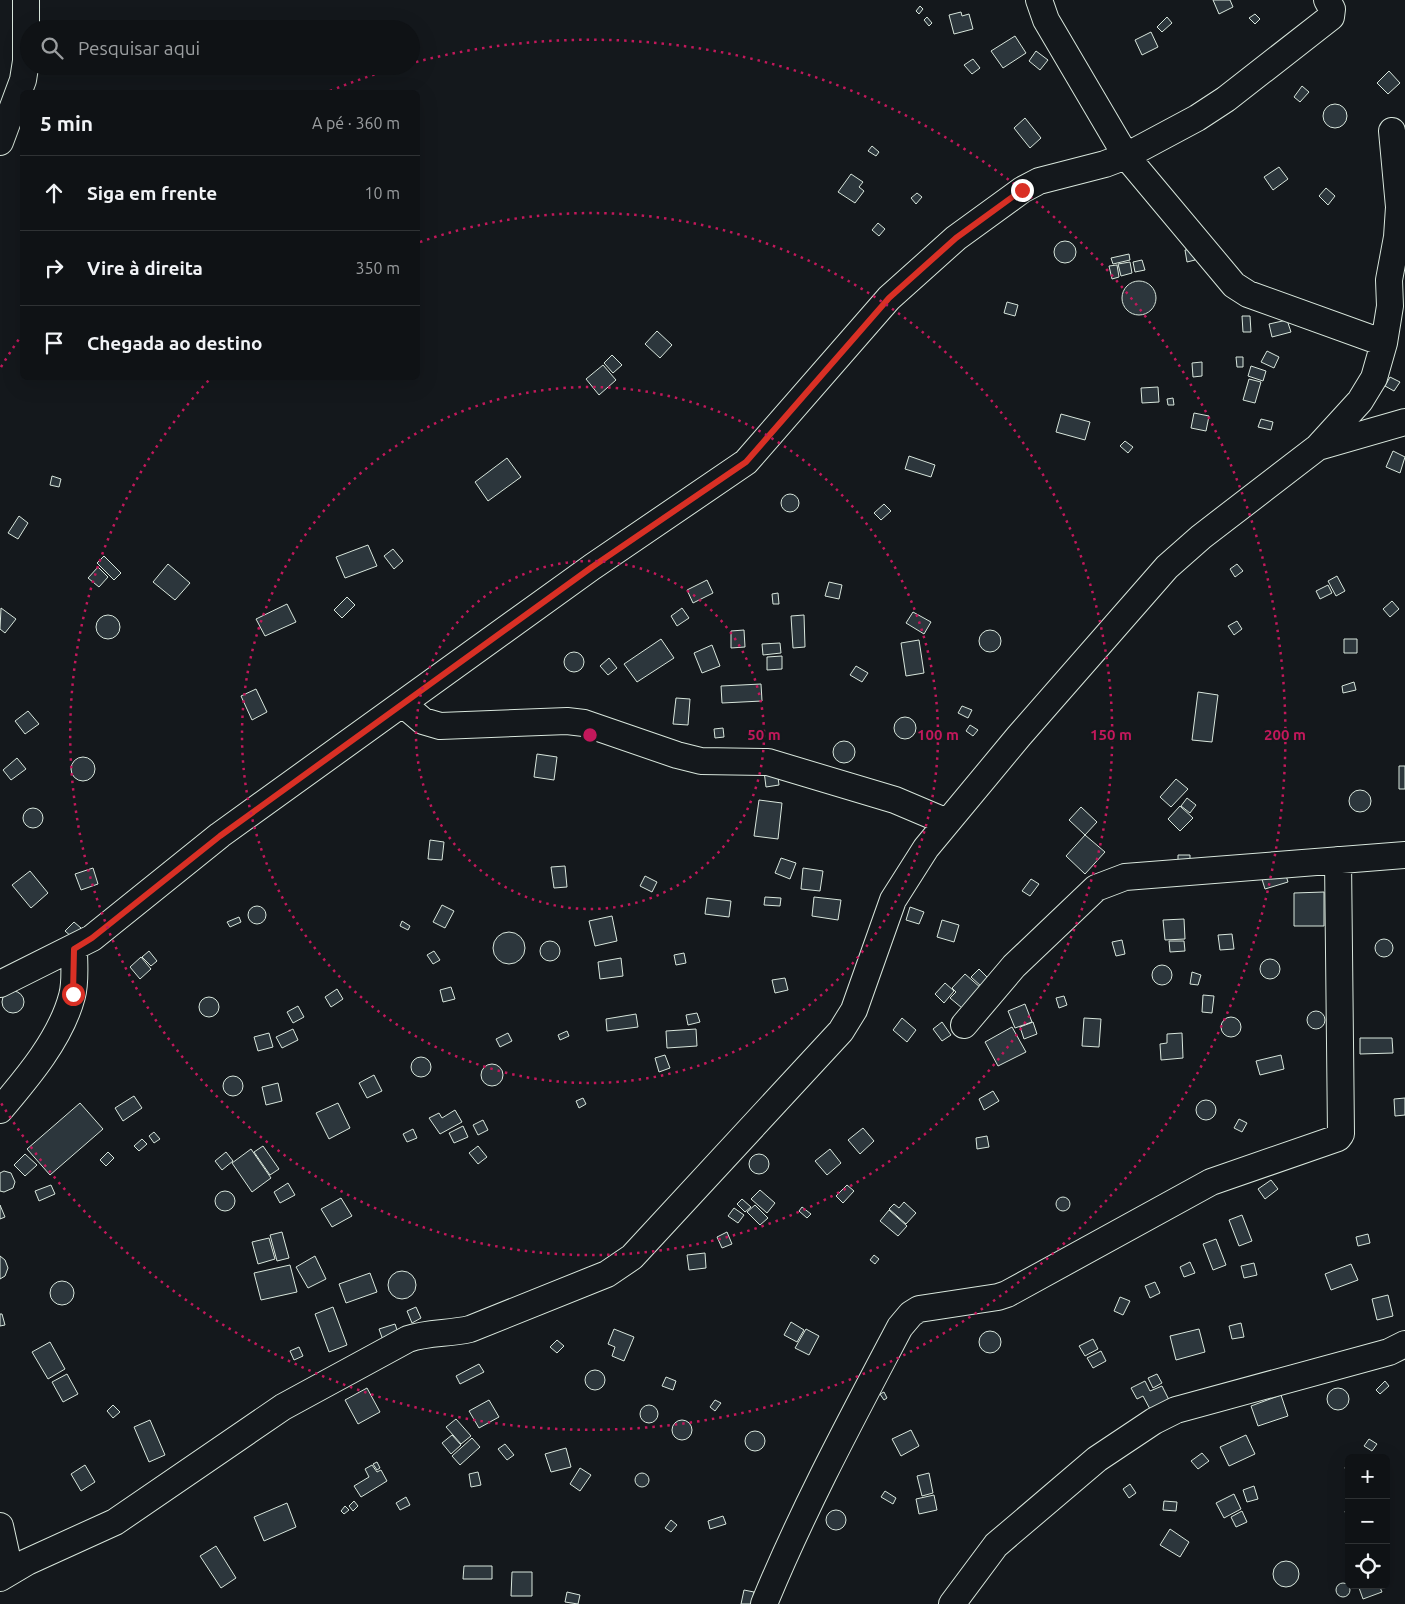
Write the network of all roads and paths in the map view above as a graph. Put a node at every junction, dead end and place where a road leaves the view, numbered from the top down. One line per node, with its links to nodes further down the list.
1 (26, 0): 4 (street)
2 (1039, 0): 8 (street)
3 (1328, 0): 8 (street)
4 (26, 20)
5 (24, 75): 7 (street)
6 (1392, 131): 9 (street)
7 (0, 142)
8 (1126, 156): 9 (street); 12 (street)
9 (1384, 343): 11 (street)
10 (1405, 422): 11 (street)
11 (1318, 447): 13 (street)
12 (403, 704): 13 (street); 16 (street)
13 (947, 822): 22 (street)
14 (1405, 855): 15 (street)
15 (1338, 860): 18 (street); 23 (street)
16 (74, 949): 17 (street); 19 (street)
17 (0, 984)
18 (964, 1025)
19 (0, 1110)
20 (1405, 1344): 24 (street)
21 (0, 1526): 22 (street)
22 (5, 1575)
23 (764, 1604)
24 (952, 1604)

